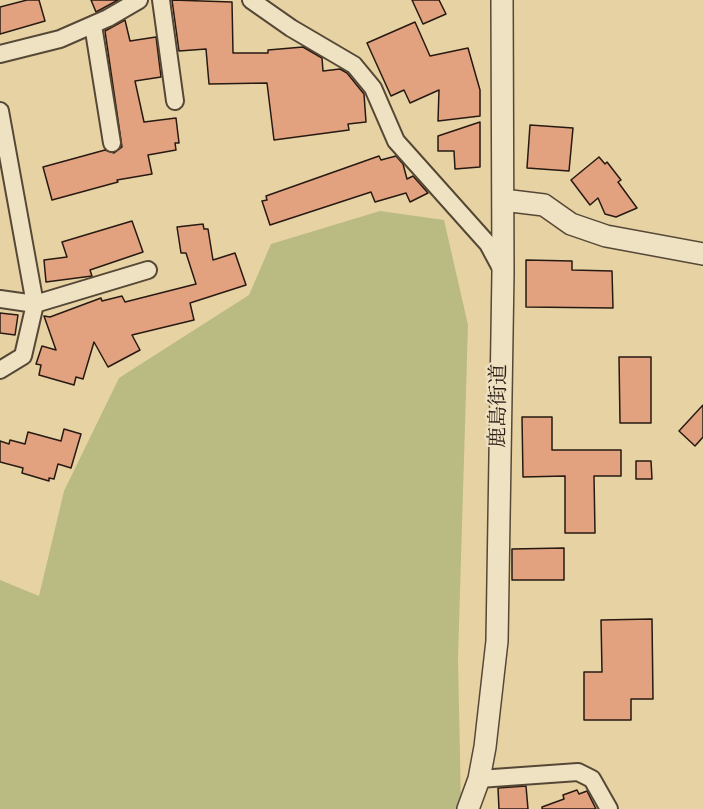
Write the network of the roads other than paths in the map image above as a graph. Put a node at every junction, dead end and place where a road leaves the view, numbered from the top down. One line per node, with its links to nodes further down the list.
1 (139, 0): 5 (street)
2 (161, 0): 7 (street)
3 (251, 0): 13 (street)
4 (502, 0): 10 (street, 鹿島街道)
5 (93, 25): 6 (street); 9 (street)
6 (0, 54)
7 (175, 101)
8 (0, 111): 15 (street)
9 (112, 143)
10 (503, 200): 11 (street); 13 (street, 鹿島街道)
11 (703, 254)
12 (148, 270): 15 (street)
13 (503, 272): 17 (street, 鹿島街道)
14 (0, 299): 15 (street)
15 (35, 304): 16 (street)
16 (0, 370)
17 (479, 779): 18 (street, 鹿島街道); 19 (street)
18 (468, 809)
19 (609, 809)

